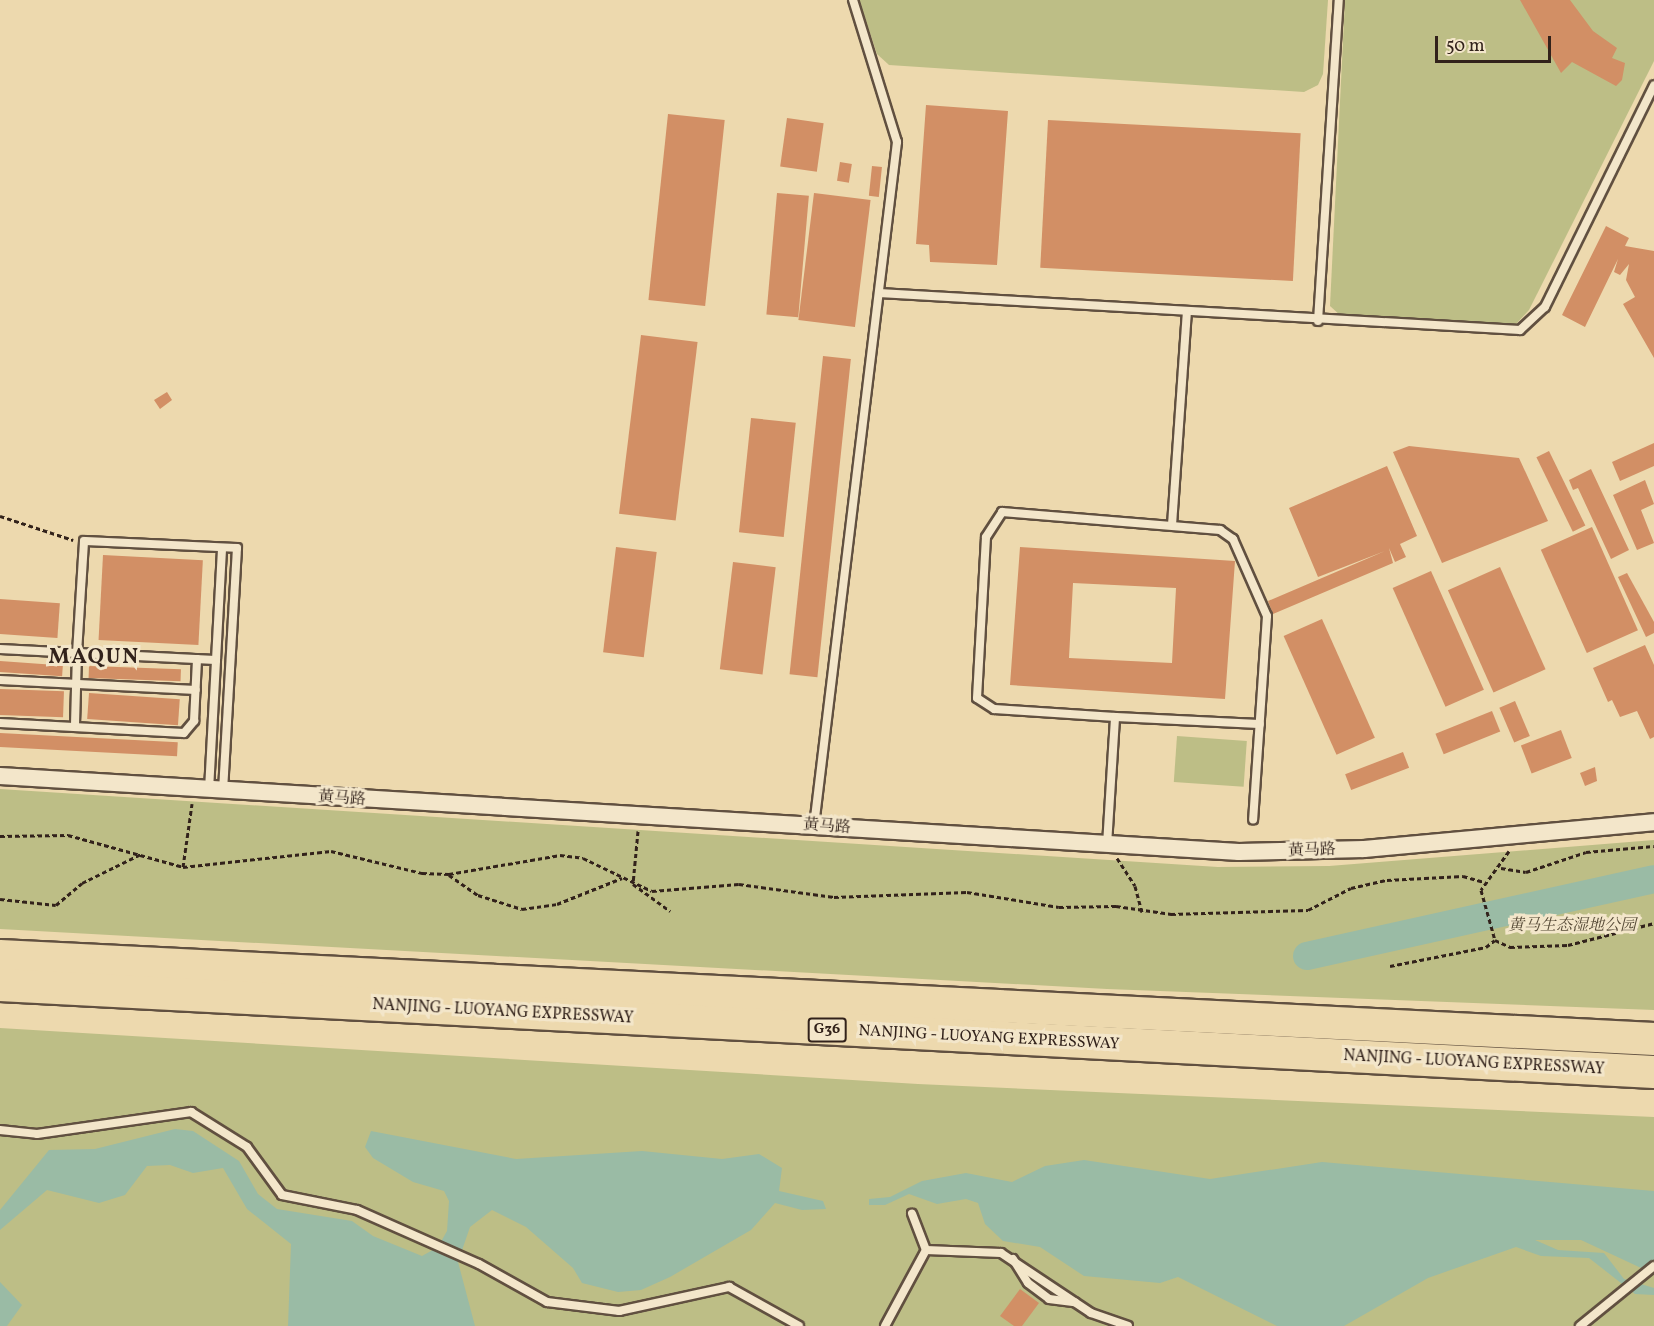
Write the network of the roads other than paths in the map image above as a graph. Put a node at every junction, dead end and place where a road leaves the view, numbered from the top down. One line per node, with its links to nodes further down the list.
1 (853, 0): 4 (lane)
2 (1339, 0): 6 (lane)
3 (1654, 85): 6 (lane)
4 (879, 293): 5 (lane); 24 (lane)
5 (1187, 313): 6 (lane); 7 (lane)
6 (1318, 321)
7 (1172, 525): 16 (lane); 18 (lane)
8 (222, 548): 10 (lane); 12 (lane); 21 (lane)
9 (0, 649): 10 (lane)
10 (77, 653): 11 (lane); 14 (lane)
11 (197, 659): 12 (lane); 15 (lane)
12 (216, 660): 21 (lane)
13 (0, 680): 14 (lane)
14 (76, 684): 15 (lane); 19 (lane)
15 (196, 690): 19 (lane)
16 (1115, 717): 18 (lane); 25 (lane)
17 (0, 723): 19 (lane)
18 (1260, 724): 22 (lane)
19 (75, 726)
20 (0, 776): 21 (street, 黄马路)
21 (216, 790): 24 (street, 黄马路)
22 (1253, 820)
23 (1654, 822): 25 (street, 黄马路)
24 (814, 826): 25 (street, 黄马路)
25 (1112, 845)
26 (0, 956): 28 (highway, NANJING - LUOYANG EXPRESSWAY / G36)
27 (0, 985): 29 (highway, NANJING - LUOYANG EXPRESSWAY / G36)
28 (1654, 1039)
29 (1654, 1072)
30 (0, 1130): 36 (lane)
31 (912, 1214): 32 (lane)
32 (926, 1250): 33 (lane); 37 (lane)
33 (1013, 1258): 35 (lane); 35 (lane)
34 (1654, 1266): 39 (lane)
35 (1075, 1302): 38 (lane)
36 (799, 1326)
37 (885, 1326)
38 (1128, 1326)
39 (1580, 1326)

